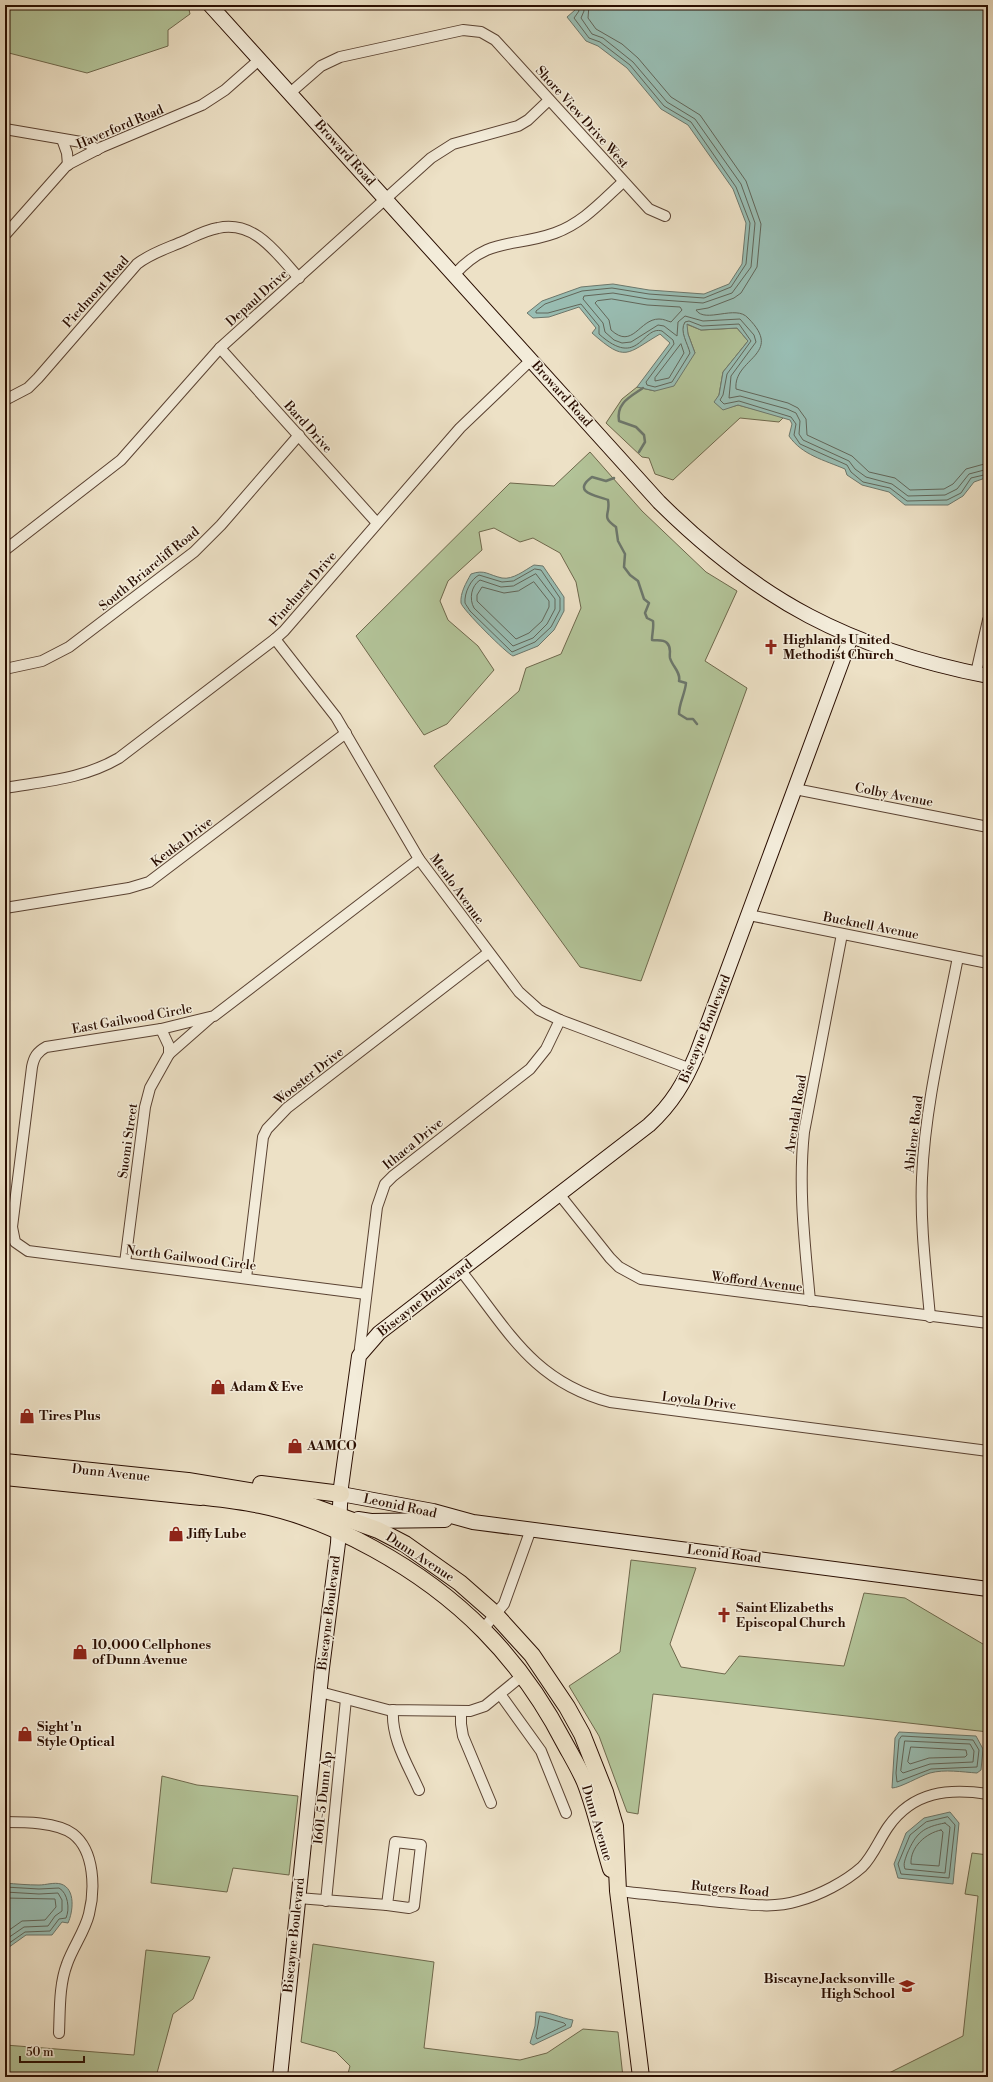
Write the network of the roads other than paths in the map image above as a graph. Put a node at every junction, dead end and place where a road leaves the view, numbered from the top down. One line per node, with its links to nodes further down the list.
1 (210, 5): 2 (street, Broward Road)
2 (260, 60): 3 (street, Broward Road); 7 (street, Haverford Road)
3 (290, 93): 4 (street, Shore View Drive West); 10 (street, Broward Road)
4 (549, 100): 9 (street, Shore View Drive West); 10 (street, Depaul Drive)
5 (5, 129): 6 (street)
6 (62, 139): 7 (street); 8 (street)
7 (97, 150): 8 (street, Haverford Road)
8 (68, 165): 12 (street, Haverford Road)
9 (623, 182): 11 (street, Shore View Drive West); 13 (street)
10 (386, 199): 13 (street, Broward Road); 14 (street, Depaul Drive)
11 (665, 216)
12 (5, 235)
13 (454, 275): 16 (street, Broward Road)
14 (299, 278): 15 (street, Depaul Drive); 17 (street, Piedmont Road)
15 (220, 348): 18 (street, Bard Drive); 20 (street, Depaul Drive)
16 (531, 360): 19 (street, Pinehurst Drive); 22 (street, Broward Road)
17 (5, 400)
18 (299, 435): 19 (street, Bard Drive); 24 (street, South Briarcliff Road)
19 (377, 523): 23 (street, Pinehurst Drive)
20 (5, 550)
21 (988, 620): 25 (street)
22 (851, 637): 25 (street, Broward Road); 28 (street, Biscayne Boulevard)
23 (275, 639): 26 (street, Menlo Avenue); 27 (street, Pinehurst Drive)
24 (5, 669)
25 (982, 675)
26 (346, 732): 30 (street, Menlo Avenue); 31 (street, Keuka Drive)
27 (5, 788)
28 (795, 789): 29 (street, Colby Avenue); 32 (street, Biscayne Boulevard)
29 (988, 827)
30 (419, 859): 34 (street, Menlo Avenue); 37 (street, East Gailwood Circle)
31 (5, 908)
32 (749, 915): 33 (street, Bucknell Avenue); 41 (street, Biscayne Boulevard)
33 (842, 934): 35 (street, Bucknell Avenue); 48 (street, Arendal Road)
34 (488, 953): 38 (street, Menlo Avenue); 46 (street, Wooster Drive)
35 (958, 957): 36 (street, Bucknell Avenue); 49 (street, Abilene Road)
36 (988, 962)
37 (214, 1016): 39 (street, East Gailwood Circle); 40 (street)
38 (560, 1020): 41 (street, Menlo Avenue); 47 (street, Ithaca Drive)
39 (160, 1029): 40 (street); 43 (street, East Gailwood Circle)
40 (169, 1054): 44 (street, Suomi Street)
41 (691, 1068): 42 (street, Biscayne Boulevard)
42 (559, 1194): 45 (street, Biscayne Boulevard); 48 (street, Wofford Avenue)
43 (15, 1242): 44 (street, North Gailwood Circle)
44 (125, 1263): 46 (street, North Gailwood Circle)
45 (461, 1271): 51 (street, Biscayne Boulevard); 52 (street, Loyola Drive)
46 (246, 1278): 47 (street, North Gailwood Circle)
47 (366, 1294): 51 (street, Ithaca Drive)
48 (810, 1301): 49 (street, Wofford Avenue)
49 (930, 1317): 50 (street, Wofford Avenue)
50 (988, 1323)
51 (359, 1356): 57 (street, Biscayne Boulevard)
52 (988, 1451)
53 (6, 1467): 54 (main road, Dunn Avenue); 56 (main road, Dunn Avenue)
54 (162, 1479): 55 (main road, Dunn Avenue); 56 (street)
55 (188, 1481): 57 (main road); 59 (main road, Dunn Avenue)
56 (125, 1489): 59 (main road, Dunn Avenue)
57 (341, 1494): 58 (street, Leonid Road); 59 (street, Biscayne Boulevard)
58 (460, 1520): 59 (street, Leonid Road); 60 (street, Leonid Road)
59 (339, 1523): 62 (main road, Dunn Avenue); 63 (main road, Dunn Avenue); 65 (street, Biscayne Boulevard)
60 (531, 1529): 61 (street, Leonid Road); 62 (street)
61 (988, 1588)
62 (495, 1615): 63 (street); 70 (main road, Dunn Avenue)
63 (483, 1629): 64 (main road, Dunn Avenue)
64 (523, 1675): 66 (street); 71 (main road, Dunn Avenue)
65 (320, 1692): 67 (street); 78 (street, Biscayne Boulevard)
66 (500, 1694): 69 (street); 75 (street)
67 (346, 1699): 68 (street); 79 (street, 1601-5 Dunn Ap)
68 (393, 1710): 69 (street); 72 (street)
69 (461, 1711): 74 (street)
70 (574, 1720): 71 (street); 77 (main road, Dunn Avenue)
71 (557, 1729): 77 (main road, Dunn Avenue)
72 (419, 1790)
73 (988, 1794): 77 (street, Rutgers Road)
74 (491, 1803)
75 (566, 1813)
76 (5, 1822): 81 (street)
77 (618, 1892): 83 (main road, Dunn Avenue)
78 (298, 1898): 79 (street); 82 (street, Biscayne Boulevard)
79 (326, 1901): 80 (street)
80 (387, 1905): 80 (street)
81 (59, 2033)
82 (280, 2077)
83 (641, 2077)

